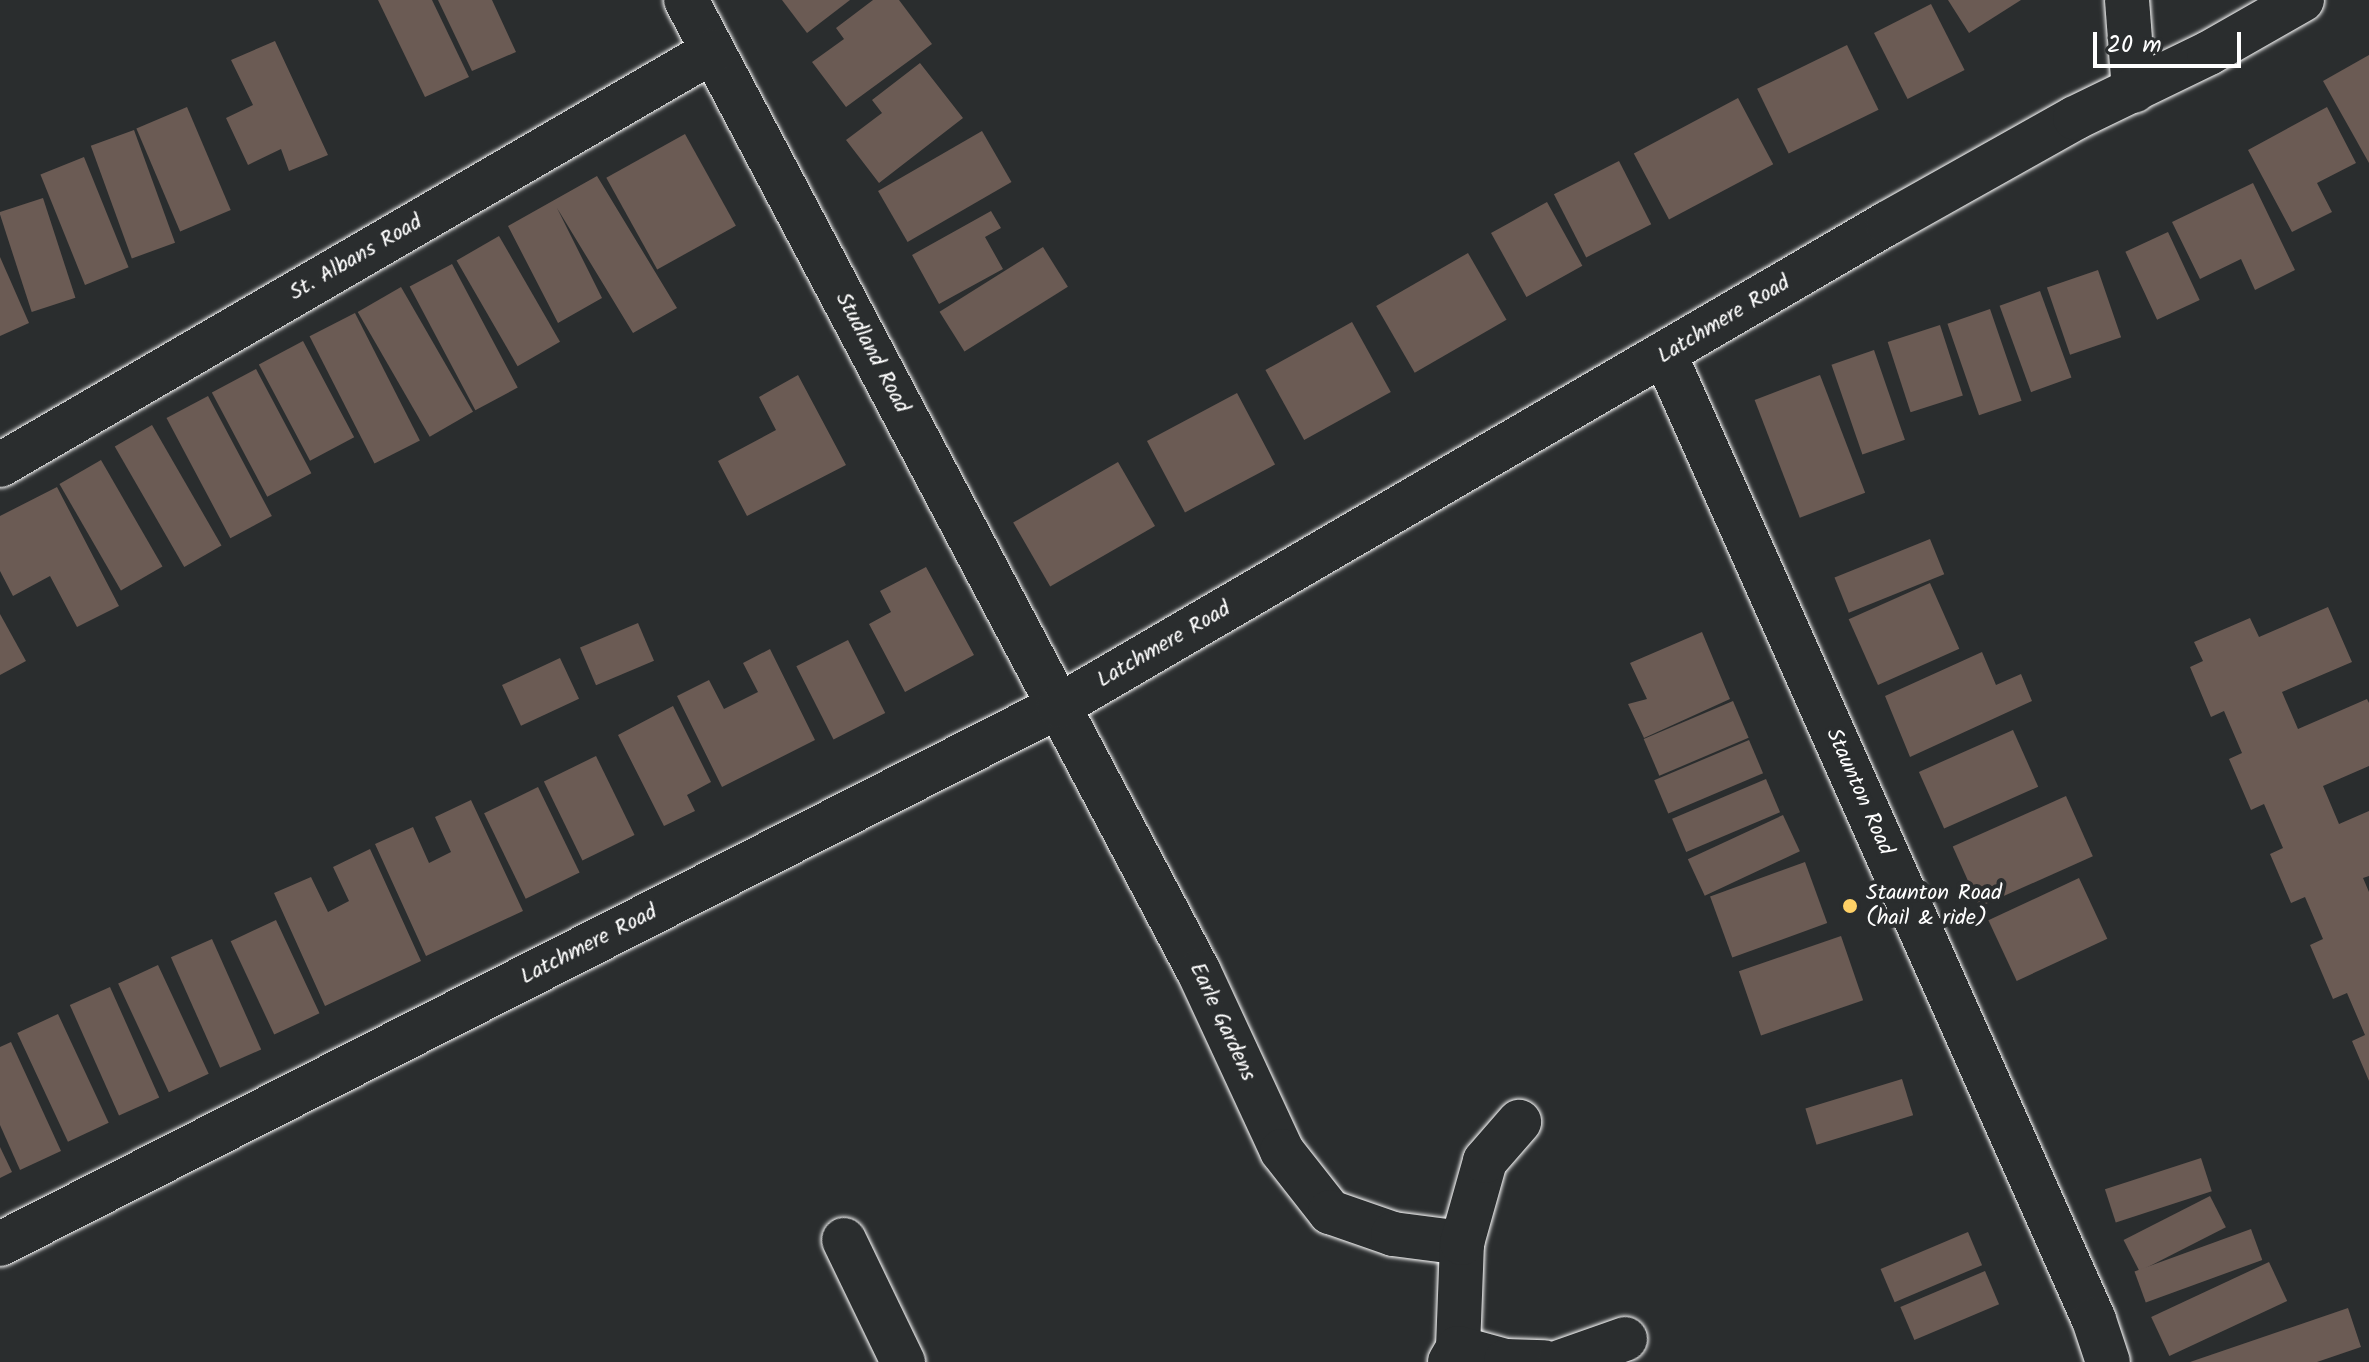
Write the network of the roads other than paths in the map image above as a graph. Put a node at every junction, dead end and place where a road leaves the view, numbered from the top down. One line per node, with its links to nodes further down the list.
1 (686, 0): 4 (street, Studland Road)
2 (2127, 0): 5 (street)
3 (2302, 0): 5 (street, Latchmere Road)
4 (713, 51): 7 (street, St. Albans Road); 8 (street, Studland Road)
5 (2134, 91): 6 (street, Latchmere Road)
6 (1665, 355): 8 (street, Latchmere Road); 18 (street, Staunton Road)
7 (0, 465)
8 (1059, 706): 11 (street, Earle Gardens); 12 (street, Latchmere Road)
9 (1519, 1122): 11 (street)
10 (844, 1240): 15 (street)
11 (1462, 1243): 14 (street)
12 (0, 1244)
13 (1625, 1339): 17 (street)
14 (1454, 1355): 16 (street)
15 (903, 1362)
16 (1544, 1362)
17 (1560, 1362)
18 (2108, 1362)

